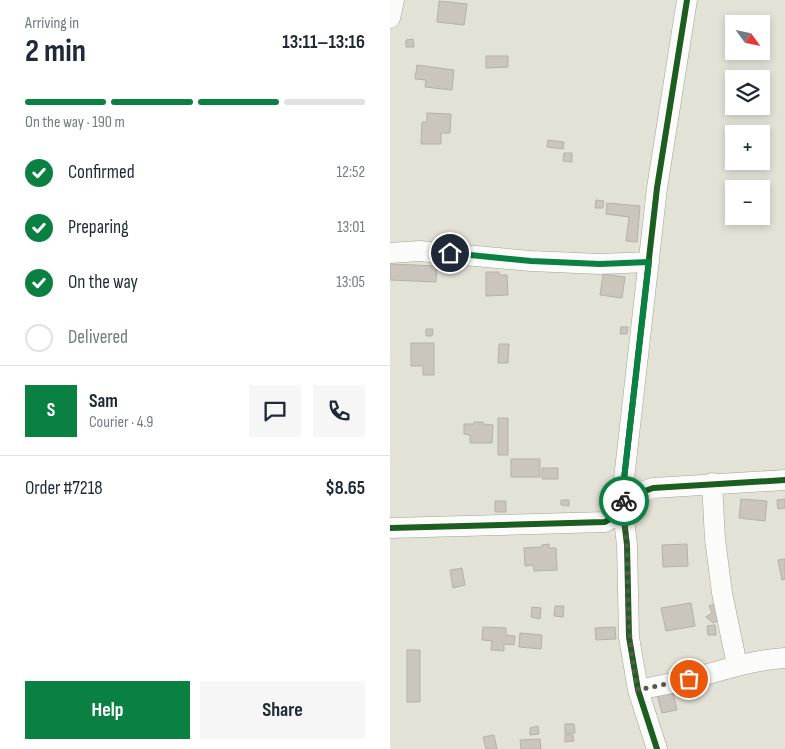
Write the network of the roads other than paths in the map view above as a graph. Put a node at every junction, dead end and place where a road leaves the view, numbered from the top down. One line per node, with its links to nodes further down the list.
1 (394, 0): 3 (street)
2 (687, 0): 5 (street)
3 (390, 18)
4 (390, 253): 5 (street)
5 (649, 262): 8 (street)
6 (785, 480): 7 (street)
7 (712, 483): 8 (street); 11 (street)
8 (623, 511): 9 (street); 12 (street)
9 (390, 528)
10 (785, 658): 11 (street)
11 (737, 665): 12 (street)
12 (638, 690): 13 (street)
13 (657, 749)

